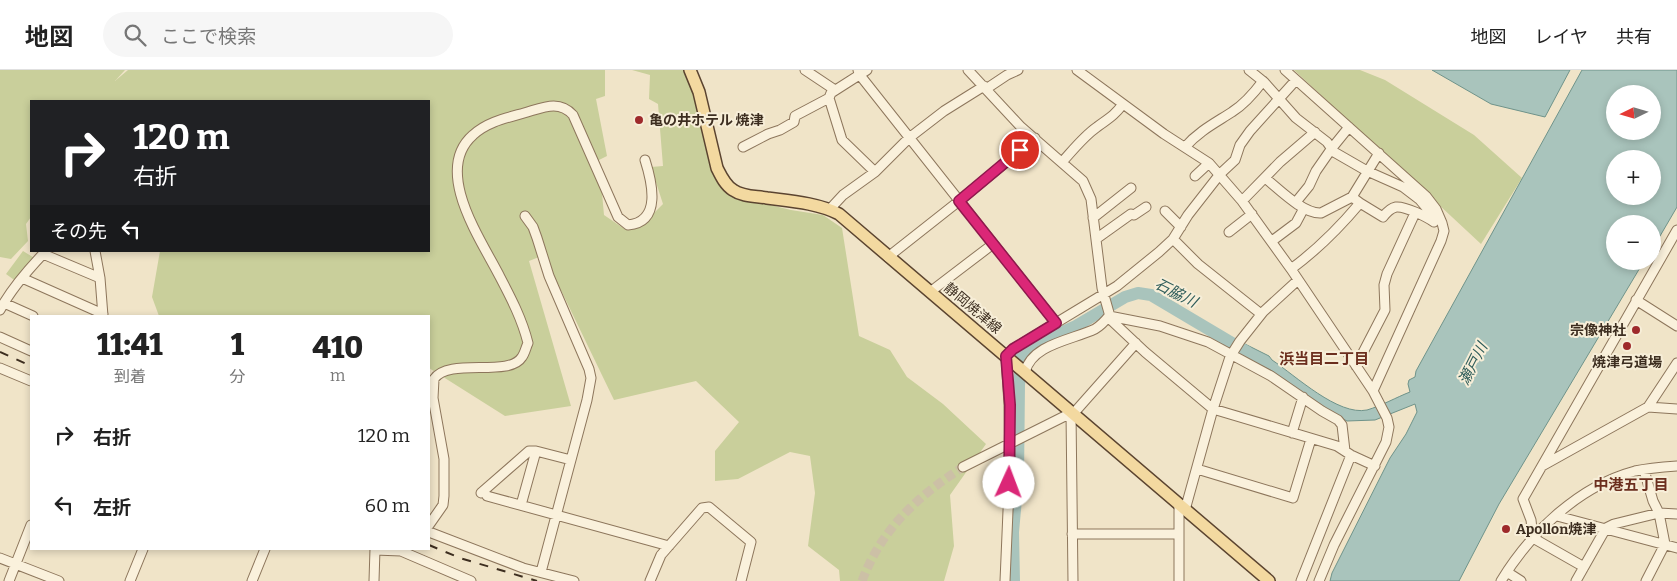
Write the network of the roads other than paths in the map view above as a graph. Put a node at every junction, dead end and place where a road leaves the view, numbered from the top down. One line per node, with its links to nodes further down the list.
1 (690, 70): 39 (main road, 静岡焼津線)
2 (805, 70): 12 (street)
3 (968, 70): 11 (street)
4 (1018, 70): 11 (street)
5 (1078, 70): 15 (street)
6 (1249, 70): 10 (street)
7 (1285, 70): 9 (street)
8 (861, 71): 12 (street); 18 (street)
9 (1296, 80): 14 (street); 16 (street)
10 (1263, 81): 14 (street); 21 (street)
11 (985, 88): 18 (street); 19 (street)
12 (835, 90): 13 (street)
13 (830, 98): 20 (street); 27 (street)
14 (1279, 99): 17 (street); 29 (street)
15 (1123, 104): 21 (street); 25 (street)
16 (1349, 127): 22 (street); 23 (street)
17 (1315, 132): 22 (street); 31 (street)
18 (909, 138): 27 (street); 34 (street)
19 (1035, 138): 25 (street); 34 (street)
20 (743, 147)
21 (1185, 147): 26 (street)
22 (1332, 148): 28 (street); 37 (street)
23 (1379, 153): 28 (street); 47 (street)
24 (644, 160): 105 (street)
25 (1062, 162): 44 (street)
26 (1209, 163): 29 (street); 30 (street)
27 (875, 172): 39 (street)
28 (1369, 172): 33 (street); 45 (street)
29 (1220, 174): 35 (street); 46 (street)
30 (1194, 176)
31 (1265, 178): 35 (street); 37 (street)
32 (1131, 188): 44 (street)
33 (1352, 197): 36 (street); 37 (street)
34 (959, 201): 53 (street); 56 (street)
35 (1242, 201): 42 (street)
36 (1360, 204): 41 (street); 57 (street)
37 (1300, 205): 52 (street)
38 (1146, 207): 50 (street)
39 (830, 209): 56 (main road, 静岡焼津線)
40 (1165, 211): 46 (street)
41 (1415, 213): 45 (street); 77 (street)
42 (1252, 214): 48 (street); 52 (street)
43 (524, 216): 92 (street)
44 (1093, 218): 50 (street)
45 (1434, 222): 47 (street)
46 (1181, 227): 51 (street)
47 (1444, 230): 81 (street)
48 (1229, 232)
49 (1676, 232): 63 (street)
50 (1096, 239): 62 (street)
51 (1173, 239): 62 (street); 65 (street)
52 (1272, 241): 57 (street)
53 (993, 244): 61 (street); 69 (street)
54 (96, 252): 59 (street)
55 (43, 253): 58 (street); 59 (street)
56 (888, 256): 61 (main road, 静岡焼津線)
57 (1291, 269): 60 (street)
58 (22, 278): 64 (street); 67 (street)
59 (100, 278): 67 (street)
60 (1298, 280): 65 (street); 77 (street)
61 (930, 292): 75 (main road, 静岡焼津線)
62 (1103, 293): 68 (street); 69 (street)
63 (1636, 300): 70 (street); 94 (street)
64 (2, 307): 66 (street)
65 (1262, 314): 74 (street)
66 (30, 315)
67 (103, 315)
68 (1109, 316): 72 (street); 74 (street); 79 (street)
69 (1056, 323): 75 (street)
70 (1677, 326)
71 (0, 337): 73 (street)
72 (1136, 342): 84 (street); 86 (street)
73 (30, 351)
74 (1232, 354): 82 (street); 84 (street)
75 (1009, 359): 79 (main road, 静岡焼津線); 89 (street)
76 (1677, 363): 83 (street)
77 (1356, 366): 81 (street)
78 (1, 370): 80 (street)
79 (1024, 372): 86 (main road, 静岡焼津線)
80 (30, 382)
81 (1373, 391): 93 (street)
82 (1303, 397): 87 (street); 91 (street)
83 (1648, 407): 85 (street); 94 (street)
84 (1213, 409): 87 (street); 97 (street)
85 (1677, 409)
86 (1072, 414): 89 (street); 100 (main road, 静岡焼津線); 109 (street)
87 (1292, 433): 88 (street)
88 (1311, 439): 91 (street); 97 (street)
89 (1011, 443): 96 (street); 132 (street)
90 (536, 451): 92 (street); 99 (street); 99 (street)
91 (1348, 453): 93 (street); 136 (street)
92 (571, 460): 102 (street)
93 (1375, 466): 137 (street)
94 (1541, 466): 111 (street)
95 (1677, 466): 98 (street)
96 (963, 467)
97 (1197, 469): 100 (street)
98 (1644, 470): 101 (street); 104 (street)
99 (521, 505): 102 (street)
100 (1182, 507): 110 (street); 135 (main road, 静岡焼津線)
101 (1659, 513): 103 (street); 107 (street); 112 (street)
102 (556, 514): 113 (street); 121 (street)
103 (1677, 514)
104 (1556, 516): 107 (street); 111 (street)
105 (430, 523)
106 (30, 528): 119 (street)
107 (1606, 528): 112 (street); 120 (street)
108 (430, 532): 121 (street)
109 (1072, 534): 110 (street); 133 (street)
110 (1179, 534): 134 (street)
111 (1534, 538): 120 (street); 122 (street)
112 (1665, 544): 114 (street); 141 (street)
113 (669, 546): 130 (street); 131 (street)
114 (1677, 548)
115 (143, 550): 125 (street)
116 (265, 550): 126 (street)
117 (375, 550): 127 (street); 128 (street)
118 (0, 558): 119 (street)
119 (16, 564): 123 (street); 124 (street)
120 (1584, 567): 140 (street)
121 (541, 572): 129 (street)
122 (1507, 572): 138 (street); 139 (street)
123 (9, 581)
124 (59, 581)
125 (130, 581)
126 (252, 581)
127 (374, 581)
128 (471, 581)
129 (574, 581)
130 (650, 581)
131 (741, 581)
132 (1005, 581)
133 (1072, 581)
134 (1179, 581)
135 (1269, 581)
136 (1301, 581)
137 (1319, 581)
138 (1501, 581)
139 (1521, 581)
140 (1576, 581)
141 (1646, 581)

